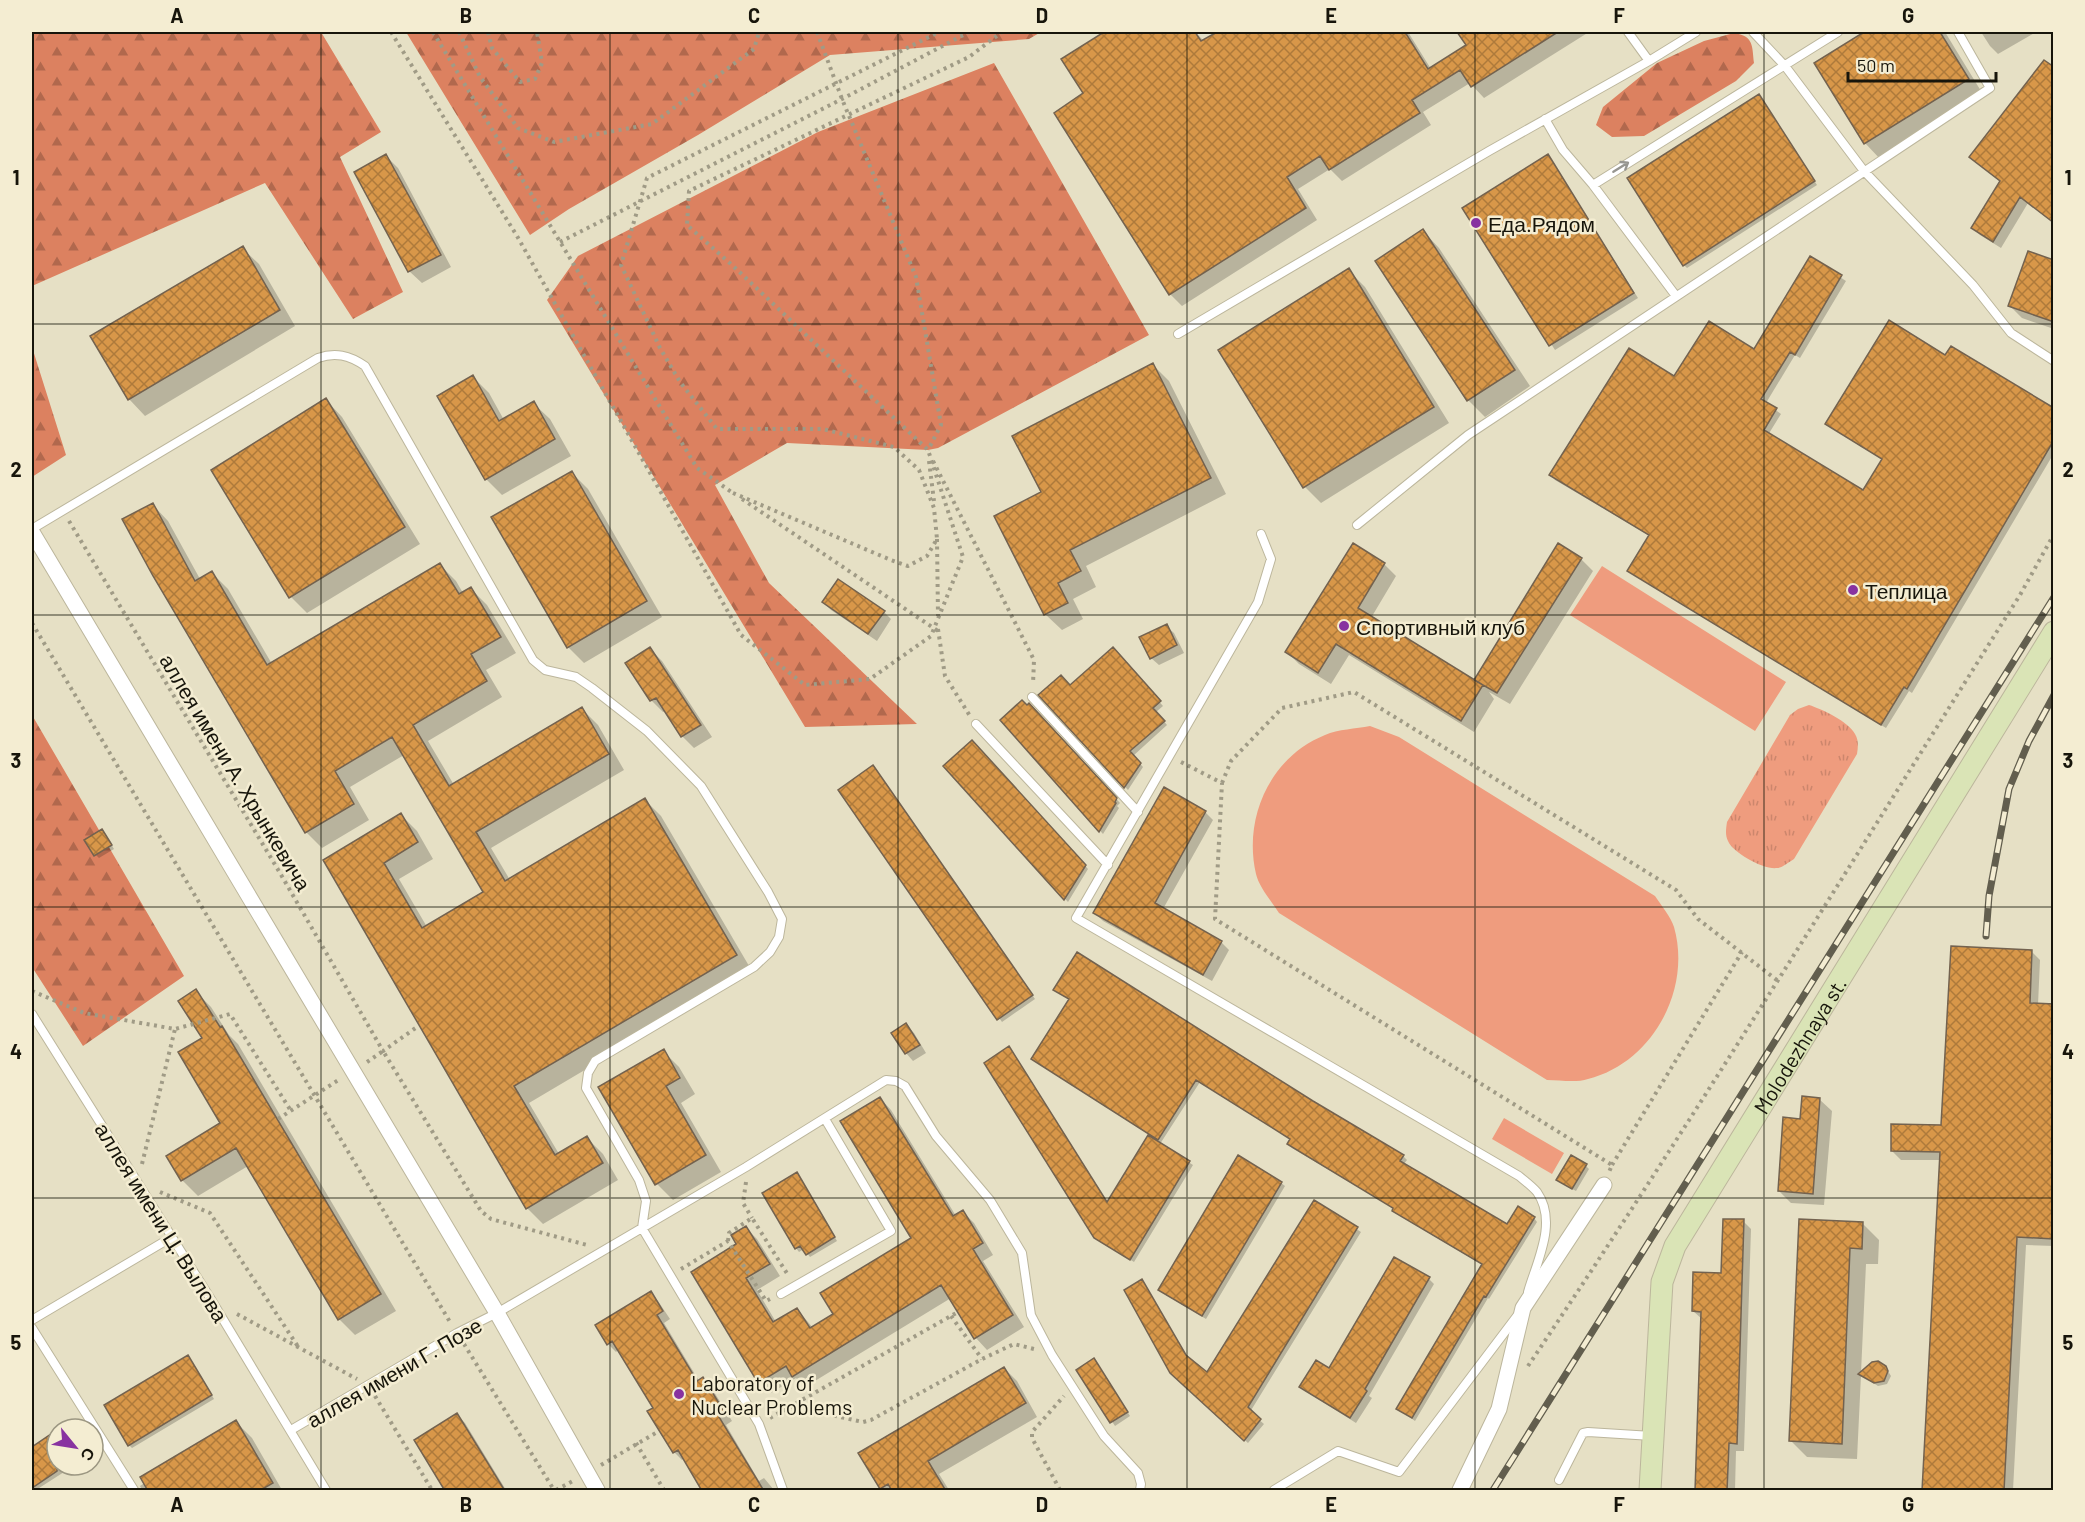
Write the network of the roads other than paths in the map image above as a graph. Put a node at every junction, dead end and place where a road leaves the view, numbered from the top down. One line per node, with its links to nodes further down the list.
1 (1628, 32): 6 (lane)
2 (1696, 32): 6 (lane)
3 (1753, 32): 7 (lane)
4 (1838, 32): 7 (lane)
5 (1958, 32): 9 (lane)
6 (1648, 61): 8 (lane)
7 (1785, 66): 9 (lane); 10 (lane, one-way to 7)
8 (1545, 119): 10 (lane); 12 (lane)
9 (1864, 171): 11 (lane); 13 (lane)
10 (1593, 185): 11 (lane)
11 (1676, 296): 14 (lane)
12 (1178, 334)
13 (2054, 361)
14 (1357, 525)
15 (32, 530): 25 (lane); 29 (street)
16 (1261, 534): 20 (lane)
17 (2054, 632): 33 (main road, Molodezhnaya st.)
18 (1032, 697): 20 (lane)
19 (976, 724): 21 (lane)
20 (1138, 812): 21 (lane)
21 (1108, 865): 28 (lane)
22 (32, 1014): 26 (lane, аллея имени Ц. Вылова)
23 (825, 1119): 25 (lane, аллея имени Г. Позе); 27 (lane); 39 (lane, аллея имени Г. Позе)
24 (1604, 1185): 28 (street)
25 (642, 1228): 29 (lane, аллея имени Г. Позе); 38 (lane)
26 (172, 1237): 30 (lane); 32 (lane, аллея имени Ц. Вылова)
27 (781, 1294)
28 (1523, 1308): 40 (lane); 41 (street)
29 (497, 1313): 32 (lane, аллея имени Г. Позе); 37 (street)
30 (32, 1320)
31 (32, 1328): 35 (lane)
32 (291, 1430): 36 (lane, аллея имени Ц. Вылова)
33 (1653, 1436): 34 (lane); 42 (main road, Molodezhnaya st.)
34 (1559, 1480)
35 (134, 1491)
36 (326, 1491)
37 (597, 1491)
38 (783, 1491)
39 (1140, 1491)
40 (1274, 1491)
41 (1460, 1491)
42 (1650, 1491)

